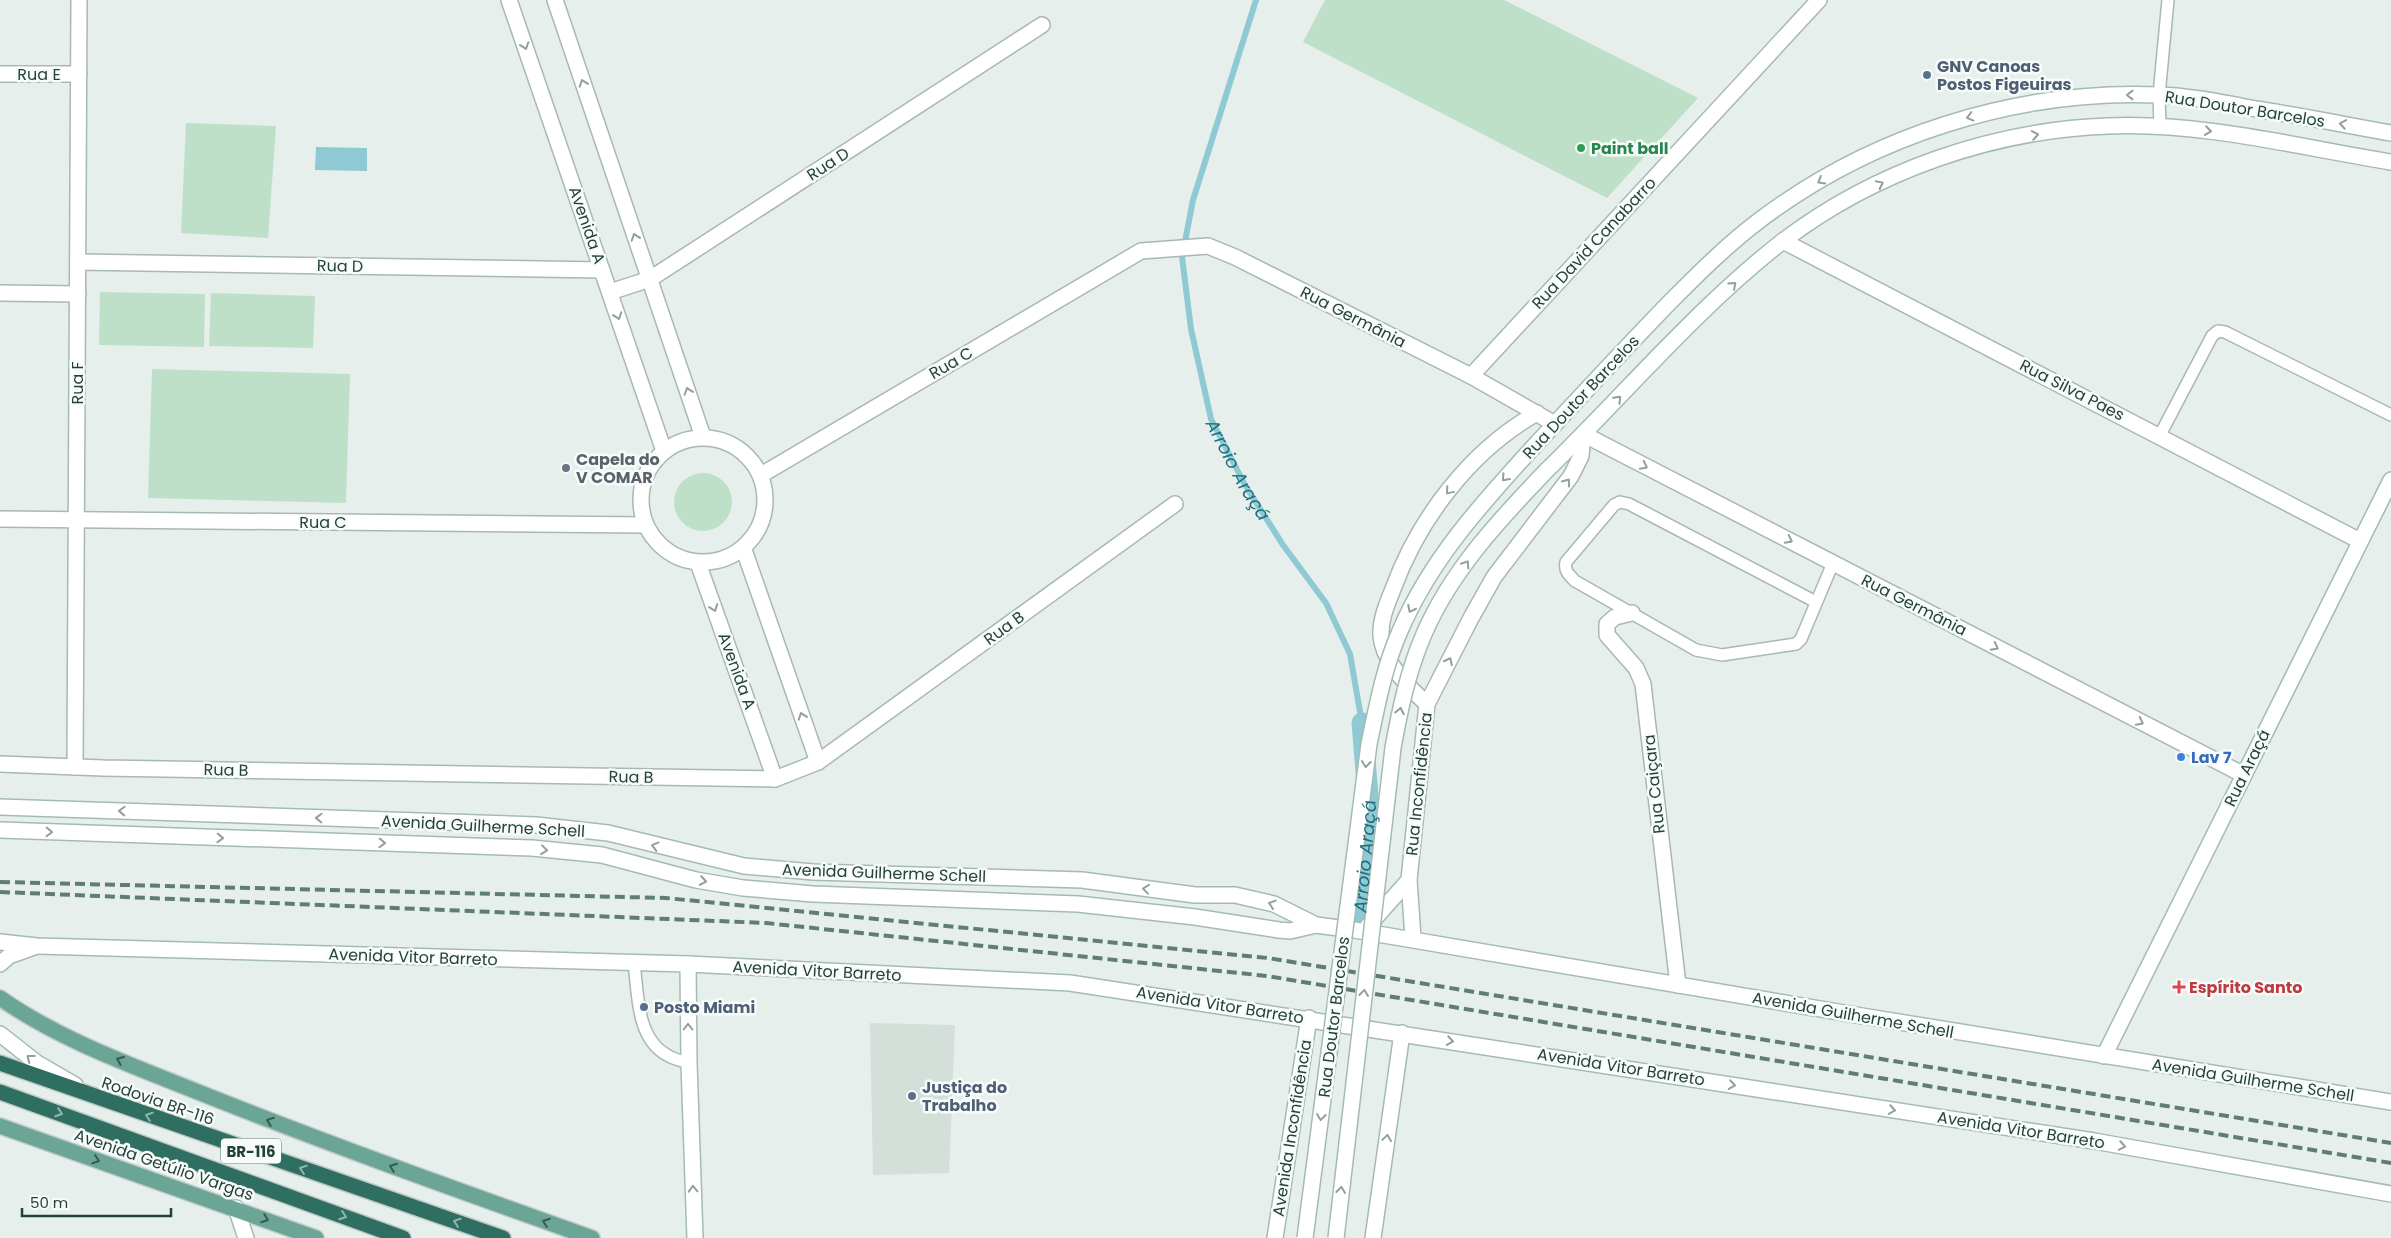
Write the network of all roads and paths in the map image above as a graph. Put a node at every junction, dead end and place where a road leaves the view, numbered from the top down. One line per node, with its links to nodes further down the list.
1 (79, 0): 8 (main road, Rua F)
2 (509, 0): 16 (main road, Avenida A, one-way to 16)
3 (555, 0): 17 (main road, one-way to 3)
4 (1819, 0): 21 (main road, Rua David Canabarro)
5 (2168, 0): 9 (lane)
6 (1042, 25): 17 (main road, Rua D)
7 (0, 74): 8 (main road, Rua E)
8 (78, 74): 15 (main road, Rua F)
9 (2159, 95): 10 (lane); 11 (main road, Rua Doutor Barcelos, one-way to 9); 24 (main road, Rua Doutor Barcelos, one-way to 24)
10 (2160, 127): 12 (main road, Rua Doutor Barcelos, one-way to 12); 13 (main road, Rua Doutor Barcelos, one-way to 10)
11 (2391, 133)
12 (2391, 162)
13 (1783, 241): 25 (main road, Rua Doutor Barcelos, one-way to 13); 26 (main road, Rua Silva Paes)
14 (1141, 251): 21 (main road, Rua Germânia); 29 (main road, Rua C)
15 (78, 262): 16 (main road, Rua D); 20 (main road, Rua F)
16 (602, 270): 18 (main road, Avenida A)
17 (650, 279): 18 (main road, Rua D); 27 (main road, one-way to 17)
18 (610, 292): 28 (main road, Avenida A, one-way to 28)
19 (0, 293): 20 (main road)
20 (78, 294): 33 (main road, Rua F)
21 (1471, 376): 22 (main road, Rua Germânia)
22 (1537, 413): 24 (main road, Rua Germânia); 41 (main road, one-way to 41)
23 (2391, 415): 26 (lane)
24 (1555, 424): 79 (main road, Rua Doutor Barcelos, one-way to 79, bridge)
25 (1583, 434): 38 (main road, Rua Germânia, one-way to 38); 41 (main road, Rua Inconfidência, one-way to 25); 80 (main road, Rua Doutor Barcelos, one-way to 25, bridge)
26 (2160, 435): 35 (main road, Rua Silva Paes)
27 (703, 437): 28 (main road); 29 (main road)
28 (664, 451): 34 (main road)
29 (761, 475): 36 (main road)
30 (2391, 480): 35 (main road, Rua Araçá)
31 (1174, 504): 42 (main road, Rua B)
32 (0, 519): 33 (main road, Rua C)
33 (76, 520): 34 (main road, Rua C); 44 (main road, Rua F)
34 (646, 525): 37 (main road)
35 (2360, 541): 45 (main road, Rua Araçá)
36 (744, 550): 37 (main road); 42 (main road, one-way to 36)
37 (698, 562): 46 (main road, Avenida A, one-way to 46)
38 (1833, 563): 39 (lane); 45 (main road, Rua Germânia, one-way to 45)
39 (1816, 602): 40 (lane); 40 (lane)
40 (1632, 613): 58 (main road, Rua Caiçara)
41 (1427, 704): 49 (main road, Rua Inconfidência)
42 (818, 762): 46 (main road, Rua B)
43 (0, 764): 44 (main road, Rua B)
44 (76, 767): 46 (main road, Rua B)
45 (2244, 776): 63 (main road, Rua Araçá)
46 (775, 779)
47 (0, 807): 50 (main road, Avenida Guilherme Schell, one-way to 47)
48 (0, 830): 50 (main road, Avenida Guilherme Schell, one-way to 50)
49 (1409, 880): 51 (main road); 52 (main road, Rua Inconfidência)
50 (1316, 925): 51 (main road, Avenida Guilherme Schell)
51 (1364, 931): 52 (main road, Avenida Guilherme Schell)
52 (1413, 938): 58 (main road, Avenida Guilherme Schell)
53 (0, 942): 54 (main road, Avenida Vitor Barreto)
54 (37, 946): 55 (main road, Avenida Vitor Barreto); 56 (main road, Avenida Vitor Barreto)
55 (634, 963): 57 (main road, Avenida Vitor Barreto); 65 (lane)
56 (0, 964)
57 (688, 964): 60 (main road, Avenida Vitor Barreto); 65 (main road, one-way to 57)
58 (1678, 985): 63 (main road, Avenida Guilherme Schell)
59 (0, 998): 76 (main road, one-way to 59)
60 (1308, 1018): 61 (main road, Avenida Vitor Barreto); 78 (main road, Avenida Inconfidência)
61 (1402, 1033): 70 (main road, Avenida Vitor Barreto, one-way to 70); 81 (main road, one-way to 61)
62 (0, 1034): 67 (main road, one-way to 62)
63 (2104, 1056): 68 (main road, Avenida Guilherme Schell)
64 (0, 1063): 67 (highway, Rodovia BR-116 / BR-116)
65 (688, 1063): 77 (main road, one-way to 65)
66 (0, 1092): 74 (highway, BR-116, one-way to 74)
67 (103, 1100): 75 (highway, Rodovia BR-116 / BR-116, one-way to 67)
68 (2391, 1102)
69 (0, 1126): 71 (main road, Avenida Getúlio Vargas, one-way to 71)
70 (2391, 1194)
71 (236, 1208): 72 (main road); 73 (main road, Avenida Getúlio Vargas, one-way to 73)
72 (246, 1238)
73 (316, 1238)
74 (403, 1238)
75 (503, 1238)
76 (592, 1238)
77 (695, 1238)
78 (1275, 1238)
79 (1305, 1238)
80 (1336, 1238)
81 (1372, 1238)

